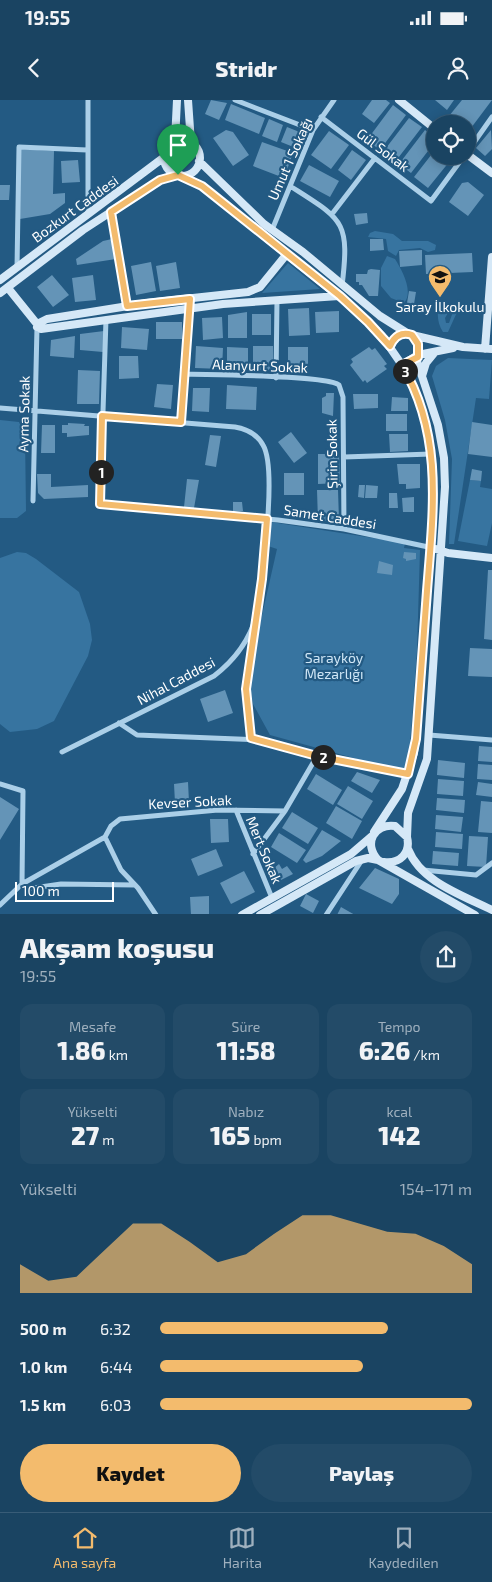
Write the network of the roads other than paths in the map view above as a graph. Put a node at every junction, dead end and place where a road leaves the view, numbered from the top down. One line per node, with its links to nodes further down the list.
1 (88, 100): 15 (street)
2 (177, 100): 12 (street)
3 (188, 100): 14 (street)
4 (235, 100): 7 (street)
5 (334, 100): 8 (street, Umut 1 Sokağı)
6 (399, 100): 10 (street)
7 (250, 103): 11 (street)
8 (321, 117): 11 (street, Umut 1 Sokağı); 17 (street, Gül Sokak)
9 (492, 117): 13 (street)
10 (426, 122)
11 (313, 130): 23 (street, Umut 1 Sokağı)
12 (175, 141): 14 (street); 16 (street)
13 (476, 141)
14 (192, 142): 19 (street)
15 (87, 150): 26 (street); 30 (street)
16 (163, 158): 22 (street); 26 (street, Bozkurt Caddesi)
17 (375, 158): 20 (street, Gül Sokak); 25 (street)
18 (476, 160): 21 (street)
19 (199, 161): 22 (street); 27 (street)
20 (457, 165)
21 (492, 173)
22 (180, 175): 24 (street, Bozkurt Caddesi); 28 (street)
23 (290, 186): 25 (street); 27 (street, Umut 1 Sokağı)
24 (111, 212): 33 (street, Bozkurt Caddesi); 38 (street)
25 (332, 214): 32 (street)
26 (88, 215): 30 (street, Bozkurt Caddesi)
27 (272, 230): 32 (street)
28 (286, 255): 35 (street); 36 (street)
29 (492, 257): 45 (street)
30 (17, 268): 31 (street, Bozkurt Caddesi)
31 (0, 280)
32 (342, 286): 42 (street)
33 (8, 288): 34 (street, Bozkurt Caddesi); 41 (street)
34 (0, 293)
35 (340, 296): 37 (street); 43 (street)
36 (190, 299): 38 (street); 39 (street)
37 (278, 300): 39 (street); 51 (street)
38 (127, 306): 41 (street)
39 (189, 308): 40 (street); 49 (street)
40 (106, 319): 41 (street); 55 (street)
41 (37, 327): 54 (street, Ayma Sokak)
42 (409, 334): 43 (street); 44 (street); 47 (street)
43 (390, 346): 48 (street)
44 (463, 347): 45 (street); 46 (street)
45 (489, 349)
46 (437, 351): 47 (street); 50 (street)
47 (417, 357): 48 (street); 50 (street)
48 (402, 365): 57 (street)
49 (184, 374): 51 (street, Alanyurt Sokak); 56 (street)
50 (422, 376): 62 (street)
51 (276, 378): 52 (street, Alanyurt Sokak)
52 (335, 382): 58 (street, Şirin Sokak)
53 (0, 408): 54 (street, Nihal Caddesi)
54 (36, 410): 55 (street, Nihal Caddesi); 59 (street, Ayma Sokak)
55 (102, 416): 56 (street, Nihal Caddesi); 60 (street, Samet Caddesi)
56 (181, 422): 60 (street, Nihal Caddesi)
57 (431, 454): 58 (street); 62 (street)
58 (344, 458): 61 (street, Şirin Sokak)
59 (33, 501)
60 (267, 519): 61 (street, Samet Caddesi); 64 (street, Nihal Caddesi)
61 (344, 529): 62 (street, Samet Caddesi)
62 (436, 549): 63 (street); 66 (street); 71 (street)
63 (492, 558)
64 (254, 624): 65 (street, Nihal Caddesi); 67 (street)
65 (119, 724): 67 (street); 69 (street, Nihal Caddesi)
66 (429, 735): 68 (street); 77 (street)
67 (251, 738): 70 (street)
68 (492, 740)
69 (62, 752)
70 (317, 756): 71 (street); 74 (street)
71 (408, 774): 75 (street)
72 (0, 784): 84 (street)
73 (236, 810): 74 (street, Kevser Sokak); 76 (street, Kevser Sokak); 79 (street, Mert Sokak)
74 (285, 811): 79 (street)
75 (373, 834): 77 (street); 81 (street); 86 (street)
76 (105, 837): 84 (street, Kevser Sokak); 85 (street)
77 (407, 837): 78 (street)
78 (408, 849): 81 (street); 83 (street)
79 (253, 854): 86 (street, Mert Sokak)
80 (362, 860): 81 (street); 91 (street); 92 (street)
81 (381, 861): 93 (street)
82 (492, 863): 83 (street)
83 (421, 870): 88 (street)
84 (22, 884): 85 (street); 87 (street, Kevser Sokak)
85 (135, 885): 89 (street)
86 (272, 898): 90 (street)
87 (0, 905)
88 (492, 910)
89 (156, 914)
90 (242, 914)
91 (260, 914)
92 (326, 914)
93 (475, 914)

